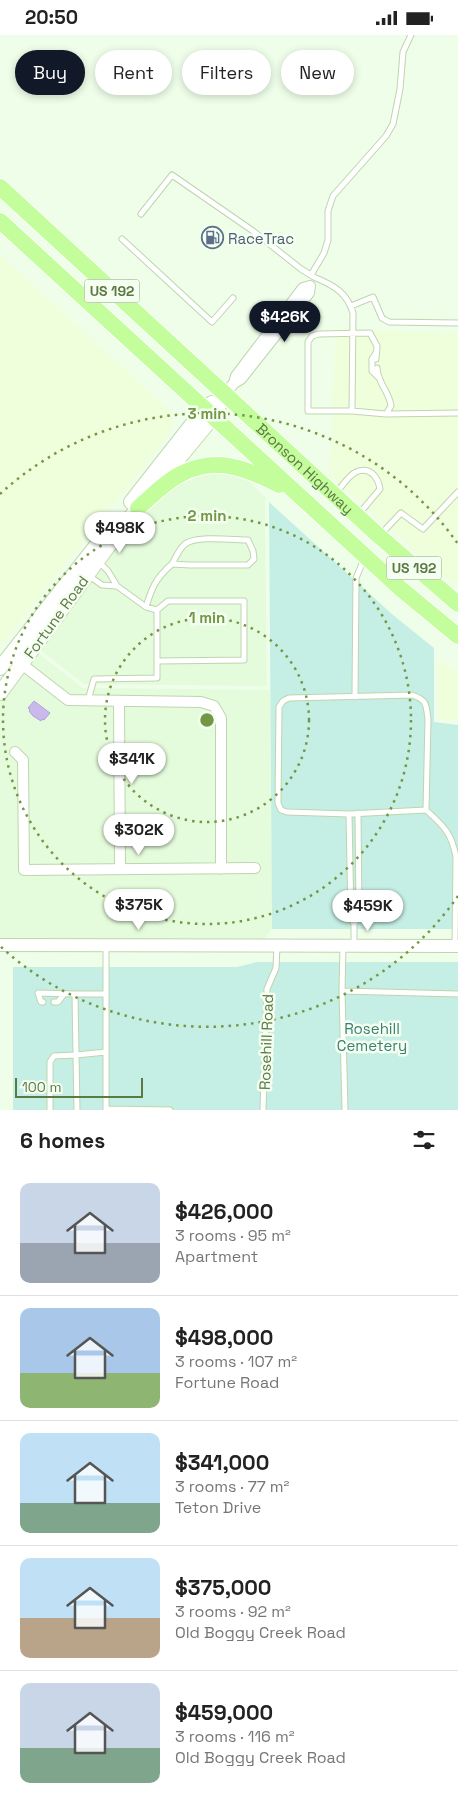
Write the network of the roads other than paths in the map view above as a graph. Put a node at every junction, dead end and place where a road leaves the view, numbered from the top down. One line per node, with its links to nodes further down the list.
1 (411, 35): 6 (lane)
2 (0, 187): 15 (highway, Bronson Highway / US 192)
3 (141, 214): 6 (lane)
4 (0, 221): 17 (highway, Bronson Highway / US 192)
5 (122, 239): 7 (lane)
6 (312, 280): 8 (lane); 15 (street)
7 (232, 298)
8 (351, 306): 9 (lane); 10 (lane)
9 (458, 323)
10 (353, 332): 11 (lane); 16 (lane); 16 (lane)
11 (376, 351): 12 (lane); 14 (lane)
12 (376, 359)
13 (377, 368): 14 (lane)
14 (378, 377): 19 (lane)
15 (229, 389): 17 (main road, Fortune Road); 22 (highway, Bronson Highway / US 192)
16 (352, 411): 19 (lane)
17 (208, 413): 21 (highway, Bronson Highway / US 192); 23 (main road, Fortune Road); 35 (main road, Fortune Road)
18 (458, 413): 19 (lane)
19 (386, 414)
20 (458, 492): 25 (lane)
21 (297, 494): 23 (highway); 26 (highway, Bronson Highway / US 192)
22 (334, 495): 24 (highway, Bronson Highway / US 192); 24 (lane)
23 (138, 508): 27 (main road, Fortune Road)
24 (357, 517): 25 (highway, Bronson Highway / US 192)
25 (379, 536): 31 (highway, Bronson Highway / US 192)
26 (365, 557): 34 (highway, Bronson Highway / US 192); 40 (lane)
27 (97, 560): 29 (main road, Fortune Road); 30 (lane)
28 (172, 564): 28 (lane); 32 (lane)
29 (86, 575): 30 (lane); 37 (main road, Fortune Road)
30 (117, 586): 32 (lane)
31 (458, 604)
32 (146, 607): 33 (lane)
33 (157, 610): 36 (lane); 36 (lane)
34 (458, 636)
35 (10, 655): 37 (street); 38 (main road, Fortune Road)
36 (158, 661): 41 (lane)
37 (22, 665): 39 (main road, Fortune Road); 41 (street)
38 (0, 668)
39 (0, 693)
40 (355, 697): 44 (lane); 46 (lane)
41 (88, 700): 42 (street)
42 (119, 701): 48 (street); 49 (street)
43 (15, 752): 48 (street)
44 (426, 810): 45 (lane); 55 (lane)
45 (358, 813): 46 (lane); 50 (lane)
46 (349, 814): 50 (lane)
47 (255, 868): 49 (street)
48 (120, 869): 49 (street)
49 (221, 869)
50 (354, 924): 54 (lane)
51 (0, 945): 52 (street)
52 (106, 945): 53 (street); 60 (lane)
53 (277, 945): 54 (street); 69 (lane, Rosehill Road)
54 (349, 945): 55 (street); 56 (lane)
55 (457, 946)
56 (342, 991): 57 (lane); 70 (lane)
57 (458, 993)
58 (64, 994): 59 (lane); 61 (lane); 62 (lane)
59 (75, 994): 60 (lane); 64 (lane)
60 (106, 994): 63 (lane)
61 (44, 1002)
62 (54, 1002)
63 (106, 1052): 64 (lane); 67 (lane)
64 (76, 1055): 65 (lane); 66 (lane)
65 (50, 1110)
66 (77, 1110)
67 (106, 1110): 68 (lane)
68 (170, 1110)
69 (263, 1110)
70 (345, 1110)

